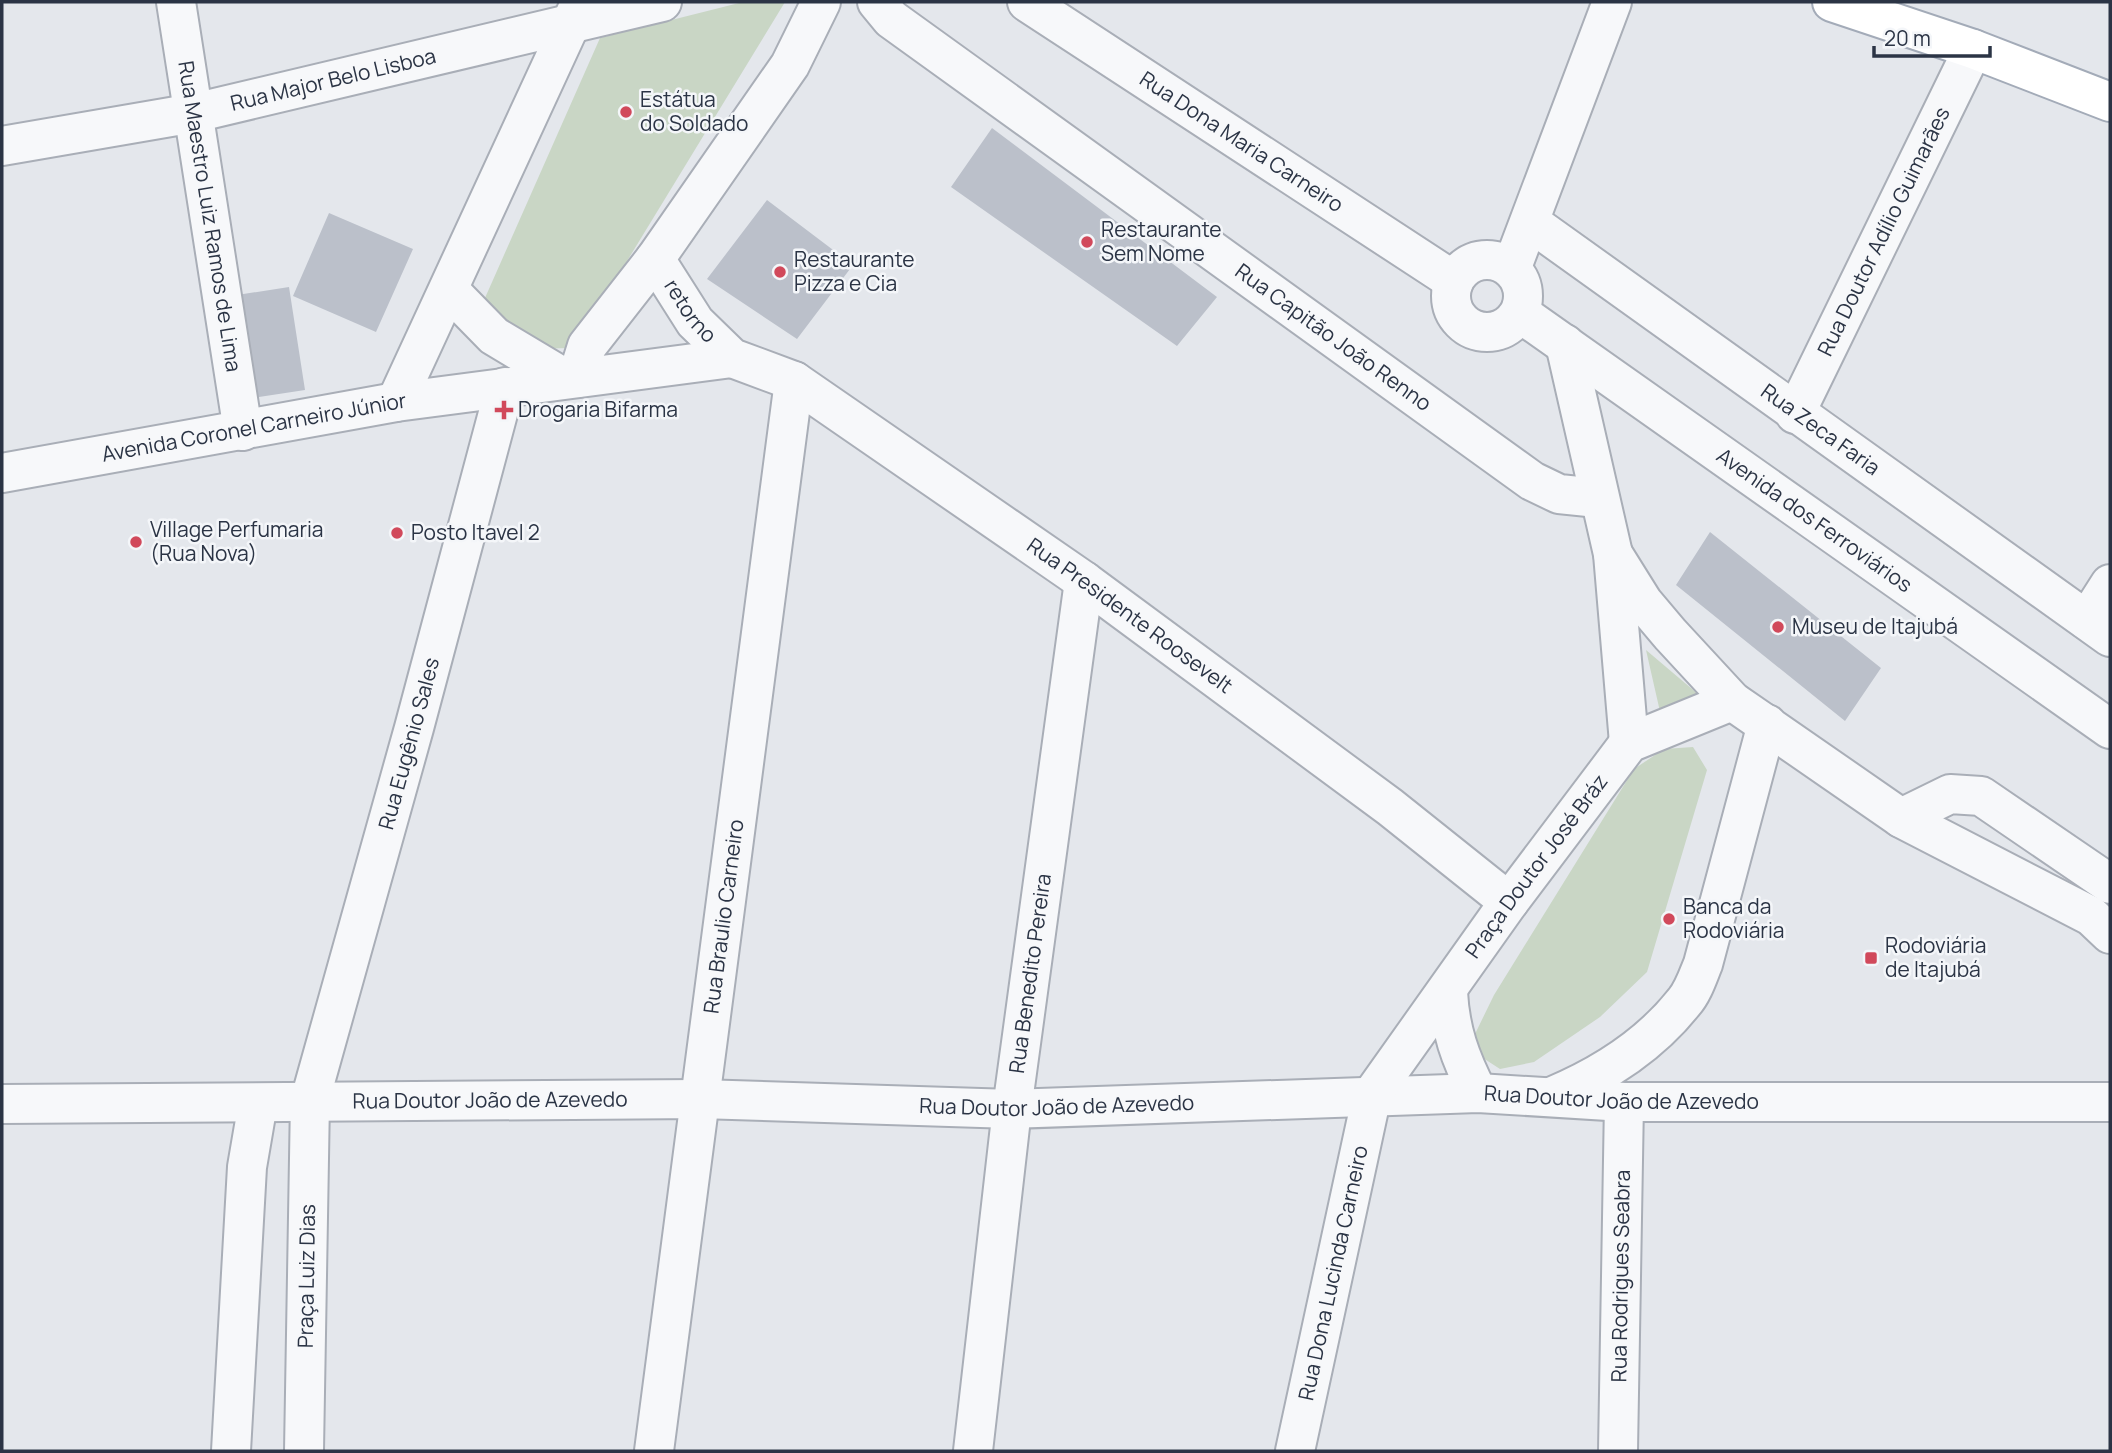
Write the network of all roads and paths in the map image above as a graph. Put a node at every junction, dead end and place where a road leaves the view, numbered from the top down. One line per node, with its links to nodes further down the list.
1 (176, 2): 11 (street, Rua Maestro Luiz Ramos de Lima)
2 (662, 2): 8 (street, Rua Major Belo Lisboa)
3 (821, 2): 14 (street)
4 (877, 2): 28 (street, Rua Capitão João Renno)
5 (1027, 2): 16 (street, Rua Dona Maria Carneiro)
6 (1612, 2): 13 (street)
7 (1832, 2): 9 (main road)
8 (575, 13): 11 (street, Rua Major Belo Lisboa); 17 (street)
9 (1973, 49): 10 (main road); 25 (street, Rua Doutor Adílio Guimarães)
10 (2110, 102)
11 (194, 113): 12 (street, Rua Major Belo Lisboa); 26 (street, Rua Maestro Luiz Ramos de Lima)
12 (2, 146)
13 (1530, 222): 15 (street); 25 (street, Rua Zeca Faria)
14 (655, 259): 20 (street, retorno); 21 (street)
15 (1511, 267): 16 (street); 18 (street)
16 (1454, 281): 18 (street)
17 (449, 290): 21 (street); 24 (street)
18 (1520, 313): 19 (street, Avenida dos Ferroviários)
19 (1565, 344): 28 (street); 35 (street, Avenida dos Ferroviários)
20 (732, 358): 21 (street, Avenida Coronel Carneiro Júnior); 22 (street, Rua Presidente Roosevelt)
21 (572, 378): 23 (street, Avenida Coronel Carneiro Júnior)
22 (794, 381): 30 (street, Rua Presidente Roosevelt); 45 (street, Rua Braulio Carneiro)
23 (505, 387): 24 (street, Avenida Coronel Carneiro Júnior); 47 (street, Rua Eugênio Sales)
24 (396, 402): 26 (street, Avenida Coronel Carneiro Júnior)
25 (1795, 414): 32 (street, Rua Zeca Faria)
26 (243, 431): 27 (street, Avenida Coronel Carneiro Júnior)
27 (2, 473)
28 (1598, 498): 29 (street)
29 (1613, 554): 33 (street); 36 (street)
30 (1084, 580): 39 (street, Rua Presidente Roosevelt); 51 (street, Rua Benedito Pereira)
31 (2110, 584): 32 (street)
32 (2099, 628)
33 (1732, 701): 34 (street); 36 (street)
34 (1767, 724): 37 (street); 46 (street)
35 (2110, 729)
36 (1629, 743): 39 (street, Praça Doutor José Bráz)
37 (1901, 818): 38 (street); 40 (street)
38 (2110, 884)
39 (1509, 902): 41 (street, Praça Doutor José Bráz)
40 (2110, 934)
41 (1448, 992): 42 (street); 43 (street, Praça Doutor José Bráz)
42 (1478, 1093): 43 (street, Rua Doutor João de Azevedo); 46 (street, Rua Doutor João de Azevedo)
43 (1372, 1095): 51 (street, Rua Doutor João de Azevedo); 56 (street, Rua Dona Lucinda Carneiro)
44 (2107, 1098): 48 (street, Rua Doutor João de Azevedo)
45 (700, 1099): 47 (street, Rua Doutor João de Azevedo); 51 (street, Rua Doutor João de Azevedo); 54 (street, Rua Braulio Carneiro)
46 (1545, 1099): 48 (street, Rua Doutor João de Azevedo)
47 (310, 1101): 49 (street, Rua Doutor João de Azevedo); 53 (street, Praça Luiz Dias)
48 (1624, 1102): 57 (street, Rua Rodrigues Seabra)
49 (258, 1103): 50 (street, Rua Doutor João de Azevedo); 52 (street)
50 (2, 1104)
51 (1012, 1109): 55 (street, Rua Benedito Pereira)
52 (231, 1451)
53 (304, 1451)
54 (654, 1451)
55 (973, 1451)
56 (1295, 1451)
57 (1618, 1451)

